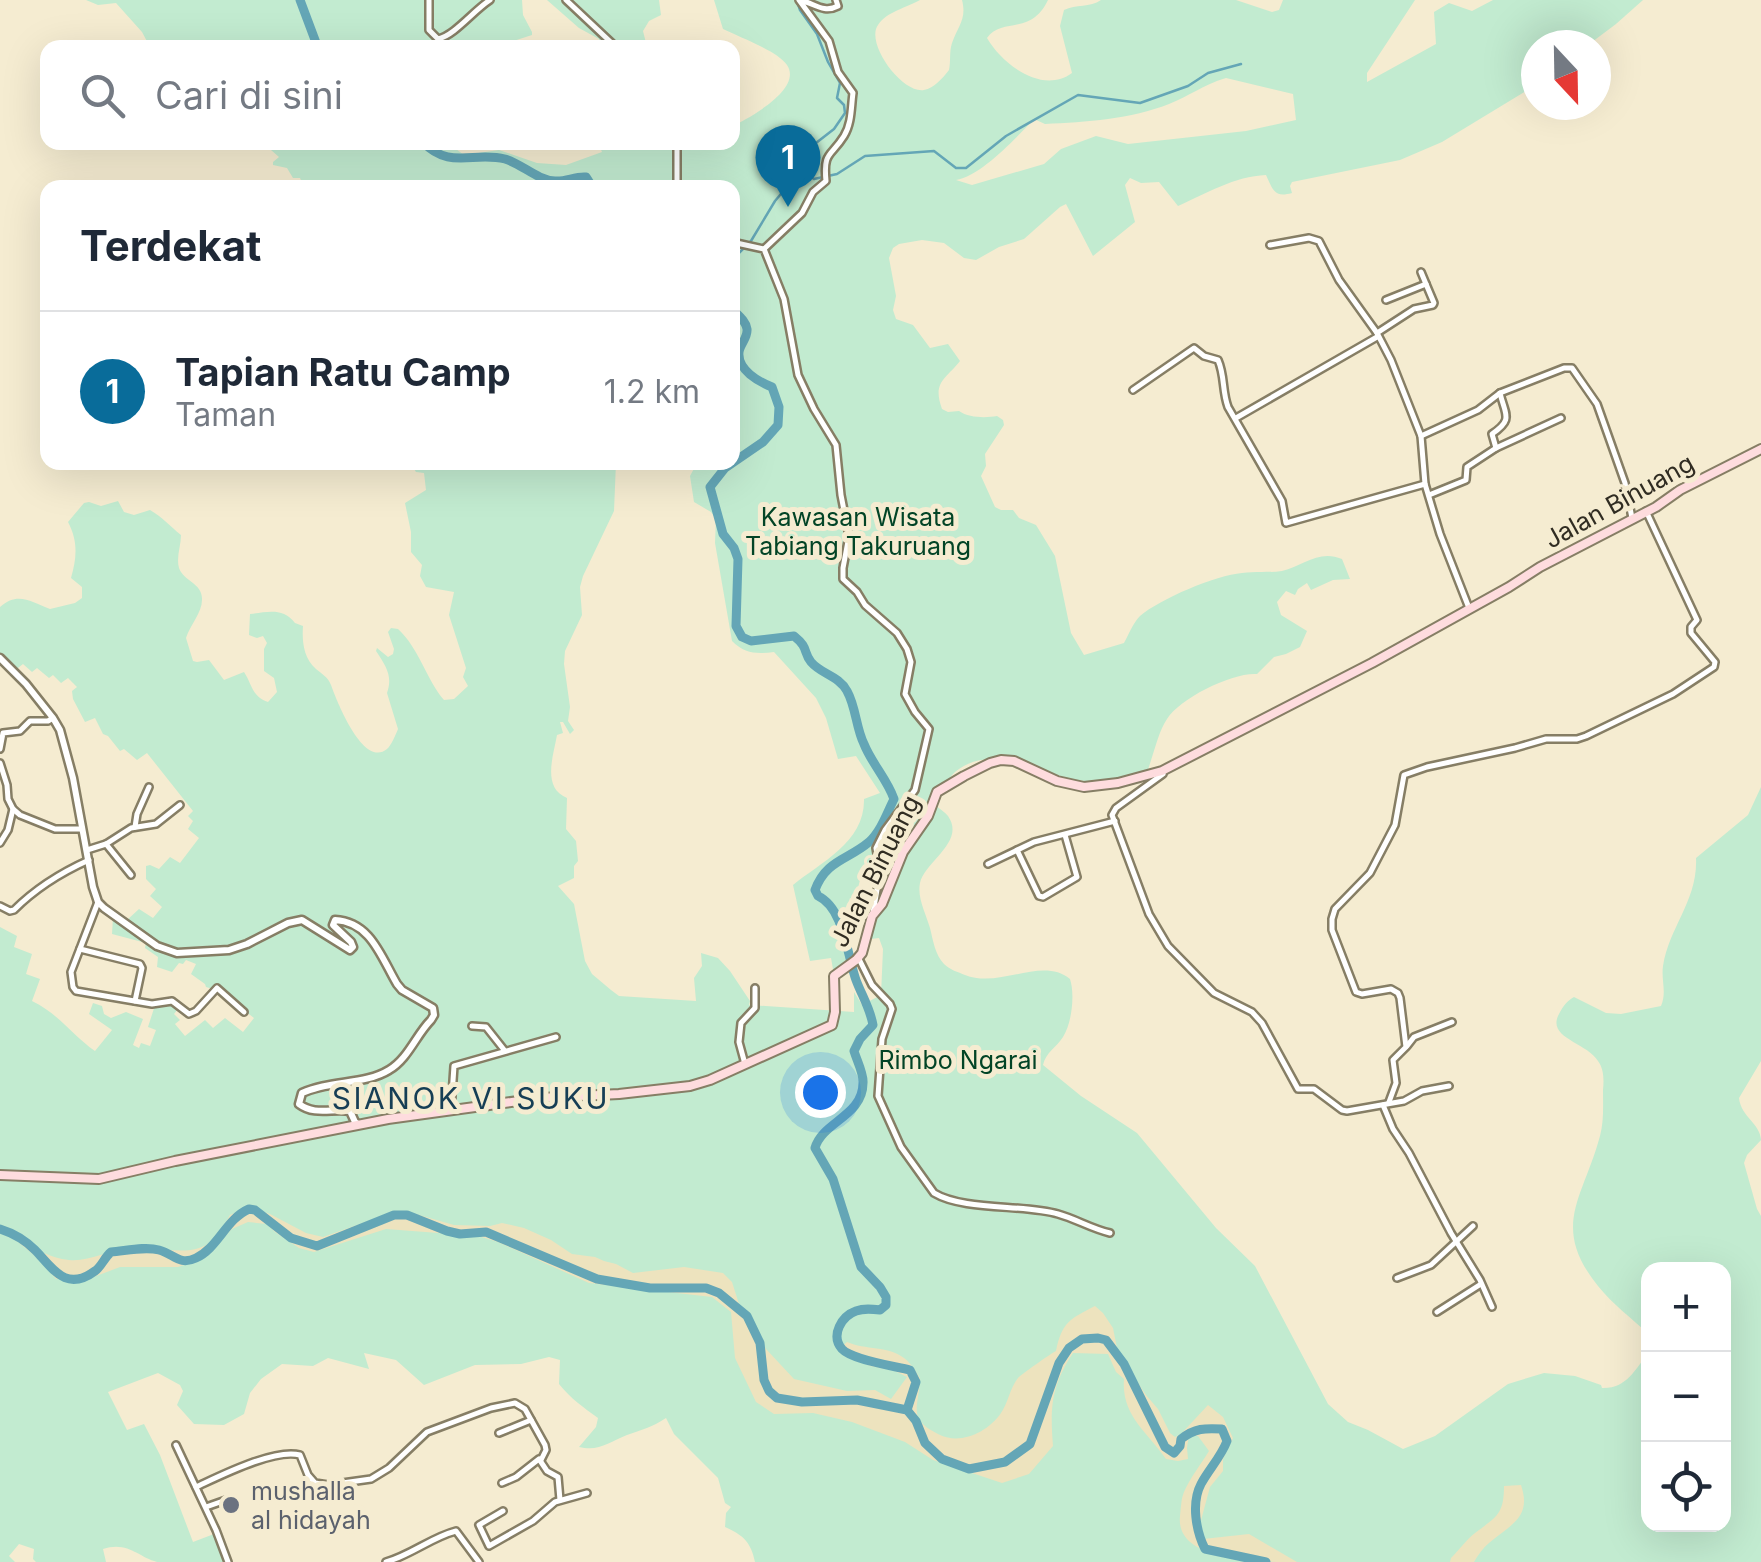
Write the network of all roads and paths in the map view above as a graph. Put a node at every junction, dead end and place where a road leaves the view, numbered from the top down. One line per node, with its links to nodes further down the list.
1 (429, 0): 2 (street)
2 (490, 0)
3 (566, 0): 5 (street)
4 (836, 0): 10 (street)
5 (609, 40)
6 (677, 150): 7 (street)
7 (677, 180)
8 (740, 243): 10 (street)
9 (1270, 245): 14 (street)
10 (764, 249): 49 (street)
11 (1421, 272): 12 (street)
12 (1426, 284): 13 (street); 14 (street)
13 (1386, 300)
14 (1377, 335): 17 (street); 19 (street)
15 (1133, 390): 17 (street)
16 (1500, 392): 19 (street); 20 (street); 25 (street)
17 (1236, 418): 22 (street)
18 (1560, 418): 20 (street)
19 (1421, 436): 22 (street)
20 (1496, 448): 23 (street)
21 (1761, 448): 24 (main road, Jalan Binuang)
22 (1425, 484): 23 (street)
23 (1429, 495): 26 (street)
24 (1646, 512): 25 (main road, Jalan Binuang); 58 (street)
25 (1632, 518): 26 (main road, Jalan Binuang)
26 (1470, 609): 31 (main road, Jalan Binuang)
27 (0, 658): 28 (street)
28 (54, 718): 29 (street); 37 (street)
29 (0, 748)
30 (0, 763): 33 (street)
31 (1174, 766): 36 (street); 49 (main road, Jalan Binuang)
32 (149, 788): 38 (street)
33 (4, 792): 35 (street)
34 (180, 805): 38 (street)
35 (13, 809): 37 (street); 40 (street)
36 (1114, 821): 39 (street); 62 (street)
37 (83, 828): 42 (street)
38 (134, 828): 41 (street)
39 (1065, 836): 43 (street); 43 (street)
40 (0, 843)
41 (106, 844): 42 (street); 46 (street)
42 (88, 850): 44 (street)
43 (1017, 850): 45 (street)
44 (89, 860): 47 (street); 48 (street)
45 (988, 864)
46 (131, 875)
47 (98, 902): 50 (street); 64 (street)
48 (0, 906)
49 (872, 916): 51 (main road, Jalan Binuang)
50 (80, 948): 53 (street); 53 (street)
51 (857, 959): 60 (main road, Jalan Binuang); 67 (street)
52 (755, 988): 60 (street)
53 (135, 1001): 54 (street)
54 (244, 1012)
55 (1452, 1022): 58 (street)
56 (472, 1026): 59 (street)
57 (556, 1037): 59 (street)
58 (1406, 1047): 62 (street)
59 (505, 1050): 63 (street)
60 (744, 1064): 63 (main road, Jalan Binuang)
61 (1449, 1086): 62 (street)
62 (1386, 1104): 68 (street)
63 (450, 1110): 64 (main road, Jalan Binuang)
64 (359, 1124): 65 (main road, Jalan Binuang)
65 (0, 1175)
66 (1473, 1226): 68 (street)
67 (1110, 1233)
68 (1456, 1241): 69 (street); 70 (street)
69 (1397, 1278)
70 (1482, 1284): 71 (street); 72 (street)
71 (1492, 1307)
72 (1437, 1312)
73 (532, 1420): 74 (street); 76 (street); 78 (street)
74 (499, 1433)
75 (176, 1446): 78 (street)
76 (541, 1460): 77 (street); 81 (street)
77 (502, 1483)
78 (196, 1486): 82 (street)
79 (587, 1494): 81 (street)
80 (226, 1500): 82 (street)
81 (560, 1500): 83 (street)
82 (206, 1508): 84 (street)
83 (504, 1511)
84 (228, 1562)
85 (386, 1562): 86 (street)
86 (479, 1562)

